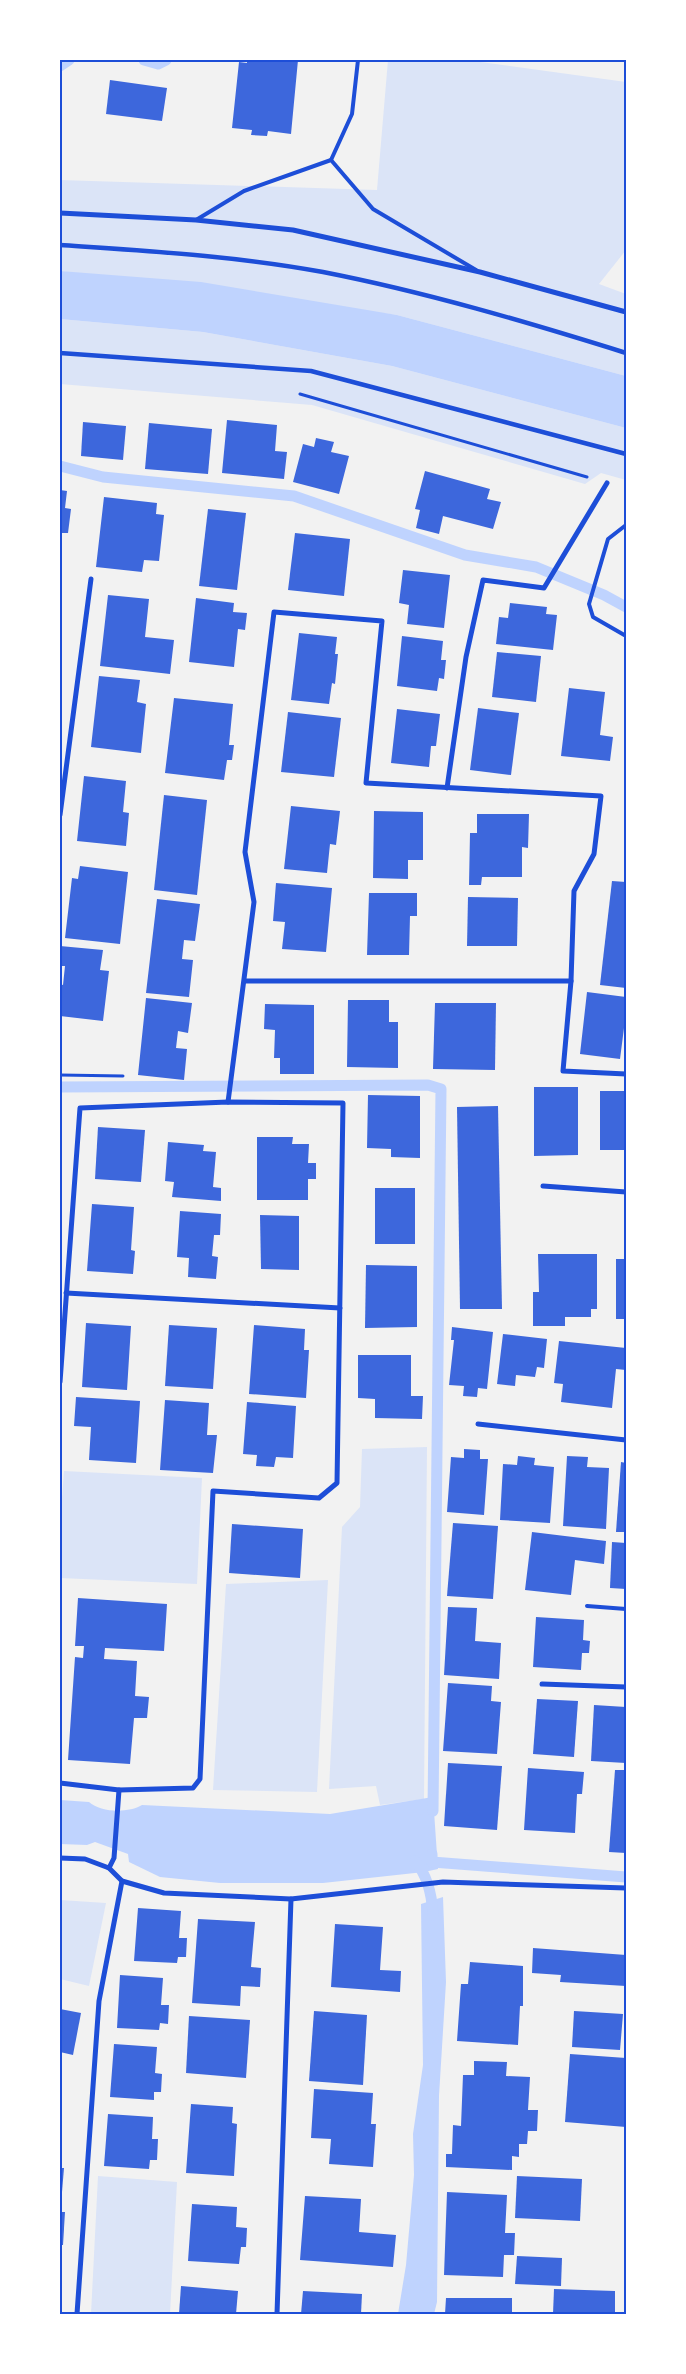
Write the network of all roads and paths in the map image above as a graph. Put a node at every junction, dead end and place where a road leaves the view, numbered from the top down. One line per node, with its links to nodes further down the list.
1 (358, 60): 2 (lane)
2 (331, 160): 4 (lane); 6 (lane)
3 (60, 214): 4 (street)
4 (196, 220): 6 (street)
5 (60, 245): 9 (street)
6 (480, 272): 7 (street)
7 (626, 312)
8 (60, 352): 11 (street)
9 (626, 353)
10 (294, 394): 12 (path)
11 (626, 454)
12 (607, 483): 16 (street)
13 (626, 525): 15 (lane)
14 (91, 579): 17 (street)
15 (626, 636)
16 (447, 788): 18 (street); 19 (street)
17 (60, 815)
18 (571, 980): 19 (street); 20 (street)
19 (245, 981): 23 (street)
20 (626, 1074)
21 (60, 1075): 22 (path)
22 (123, 1076)
23 (228, 1102): 26 (street); 27 (street)
24 (544, 1186): 25 (street)
25 (626, 1192)
26 (66, 1293): 27 (street); 28 (street)
27 (340, 1308): 36 (street)
28 (60, 1382)
29 (478, 1424): 30 (street)
30 (626, 1440)
31 (587, 1606): 32 (lane)
32 (626, 1609)
33 (542, 1684): 34 (street)
34 (626, 1687)
35 (60, 1783): 36 (street)
36 (120, 1790): 38 (street)
37 (60, 1858): 38 (street)
38 (109, 1868): 39 (street)
39 (122, 1881): 41 (street); 42 (street)
40 (626, 1888): 41 (street)
41 (291, 1899): 43 (street)
42 (77, 2314)
43 (277, 2314)

